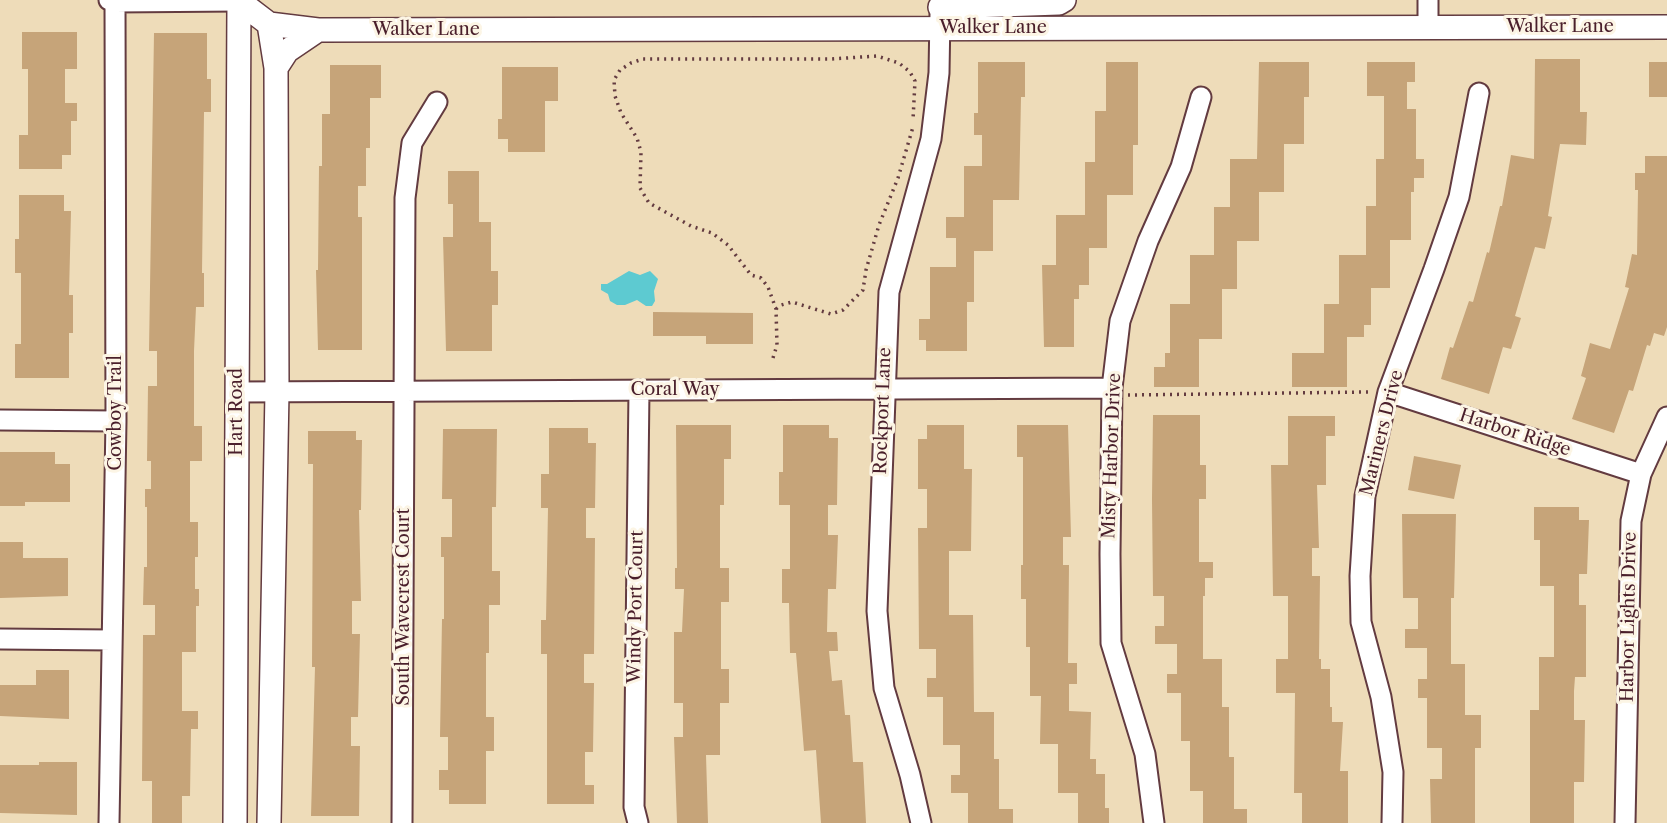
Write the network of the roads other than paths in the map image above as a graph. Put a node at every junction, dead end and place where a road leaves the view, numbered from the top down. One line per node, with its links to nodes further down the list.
1 (1064, 0): 4 (street)
2 (112, 1): 3 (street); 24 (street, Cowboy Trail)
3 (245, 1): 7 (street); 17 (street, Hart Road)
4 (940, 12): 5 (street, Walker Lane); 10 (street, Walker Lane); 15 (street, Rockport Lane)
5 (1428, 14): 8 (street, Walker Lane)
6 (1667, 14): 8 (street)
7 (269, 24): 10 (street, Walker Lane); 11 (street)
8 (1567, 27): 9 (street, Walker Lane)
9 (1667, 27)
10 (318, 30): 11 (street)
11 (276, 68): 18 (street)
12 (1479, 93): 21 (street, Mariners Drive)
13 (1201, 97): 20 (street, Misty Harbor Drive)
14 (437, 102): 19 (street, South Wavecrest Court)
15 (884, 389): 16 (street, Coral Way); 20 (street, Coral Way); 33 (street, Rockport Lane)
16 (639, 390): 19 (street, Coral Way); 32 (street, Windy Port Court)
17 (237, 391): 18 (street, Coral Way); 29 (street, Hart Road)
18 (277, 391): 19 (street, Coral Way); 30 (street)
19 (405, 391): 31 (street, South Wavecrest Court)
20 (1112, 392): 34 (street, Misty Harbor Drive)
21 (1388, 392): 25 (street, Harbor Ridge); 35 (street, Mariners Drive)
22 (1667, 418): 25 (street, Harbor Lights Drive)
23 (0, 420): 24 (street)
24 (116, 421): 27 (street, Cowboy Trail)
25 (1642, 474): 36 (street, Harbor Lights Drive)
26 (0, 639): 27 (street)
27 (112, 640): 28 (street, Cowboy Trail)
28 (109, 823)
29 (235, 823)
30 (268, 823)
31 (402, 823)
32 (638, 823)
33 (921, 823)
34 (1154, 823)
35 (1392, 823)
36 (1625, 823)

